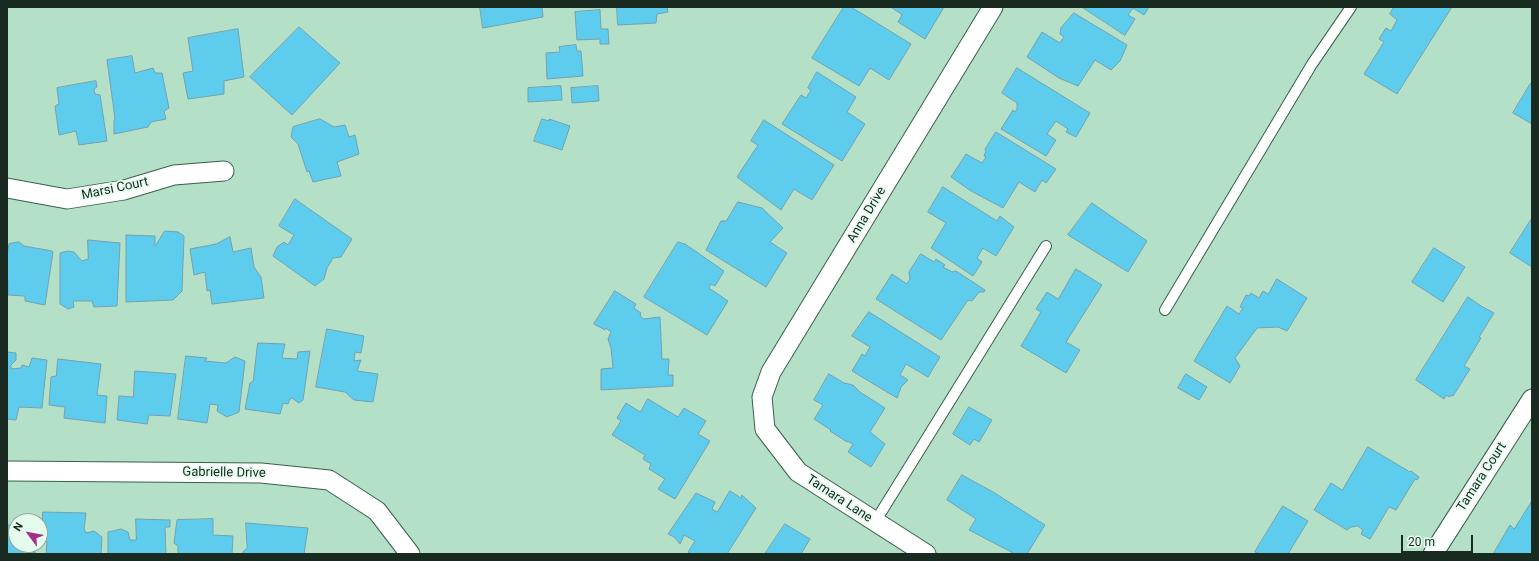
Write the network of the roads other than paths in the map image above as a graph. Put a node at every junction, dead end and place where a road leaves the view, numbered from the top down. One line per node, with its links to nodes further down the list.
1 (993, 7): 8 (street, Anna Drive)
2 (1351, 7): 6 (lane)
3 (224, 171): 4 (street, Marsi Court)
4 (7, 188)
5 (1046, 246): 10 (lane)
6 (1165, 310)
7 (1532, 399): 13 (street, Tamara Court)
8 (765, 429): 10 (street, Tamara Lane)
9 (7, 471): 11 (street, Gabrielle Drive)
10 (875, 522): 12 (street, Tamara Lane)
11 (410, 554)
12 (926, 554)
13 (1433, 554)

